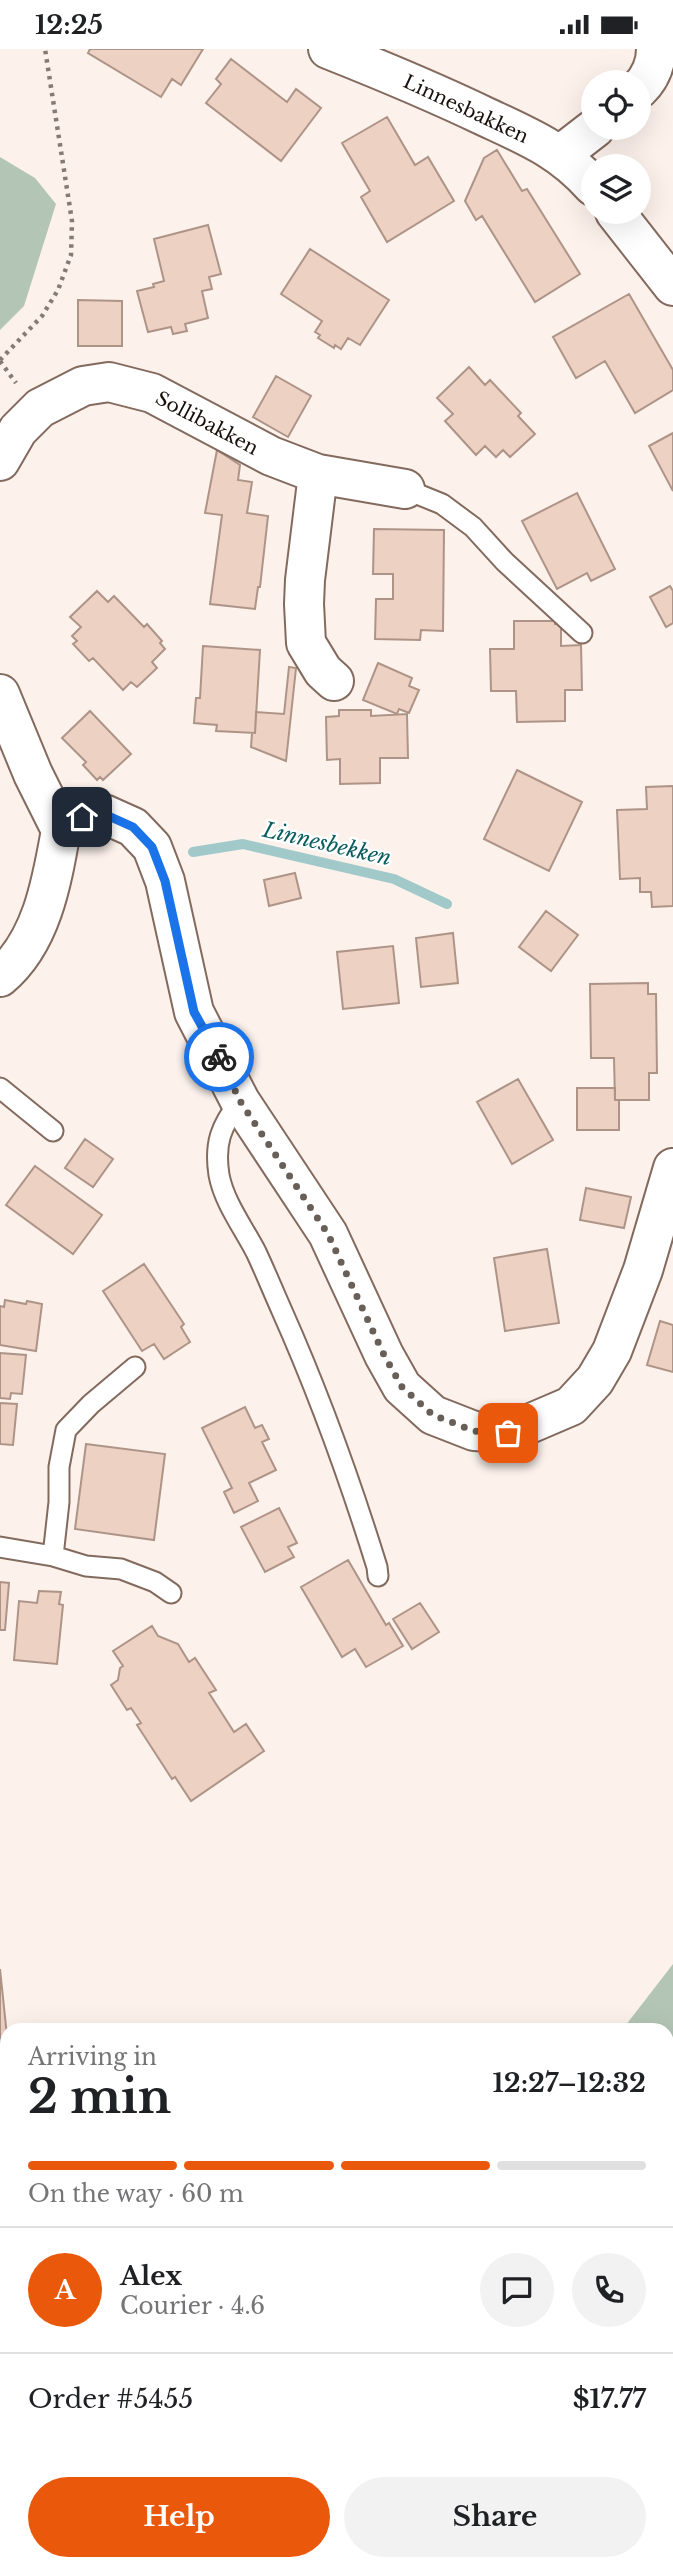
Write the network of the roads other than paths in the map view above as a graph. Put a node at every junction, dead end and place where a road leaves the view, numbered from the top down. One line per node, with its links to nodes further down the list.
1 (328, 49): 5 (street, Linnesbakken)
2 (656, 49): 3 (street)
3 (651, 72)
4 (581, 139): 5 (street)
5 (561, 155): 6 (street, Linnesbakken)
6 (581, 172)
7 (624, 224): 8 (street)
8 (673, 286)
9 (0, 461): 10 (street, Sollibakken)
10 (318, 474): 11 (street, Sollibakken); 13 (street)
11 (405, 489): 12 (lane, Sollibakken)
12 (582, 633)
13 (334, 681)
14 (0, 694): 15 (street)
15 (61, 830): 16 (street); 18 (street)
16 (0, 977)
17 (0, 1088): 19 (lane)
18 (240, 1101): 20 (street); 24 (lane)
19 (53, 1131)
20 (673, 1168)
21 (135, 1367): 23 (lane)
22 (0, 1547): 23 (lane)
23 (53, 1556): 25 (lane)
24 (378, 1576)
25 (171, 1593)

